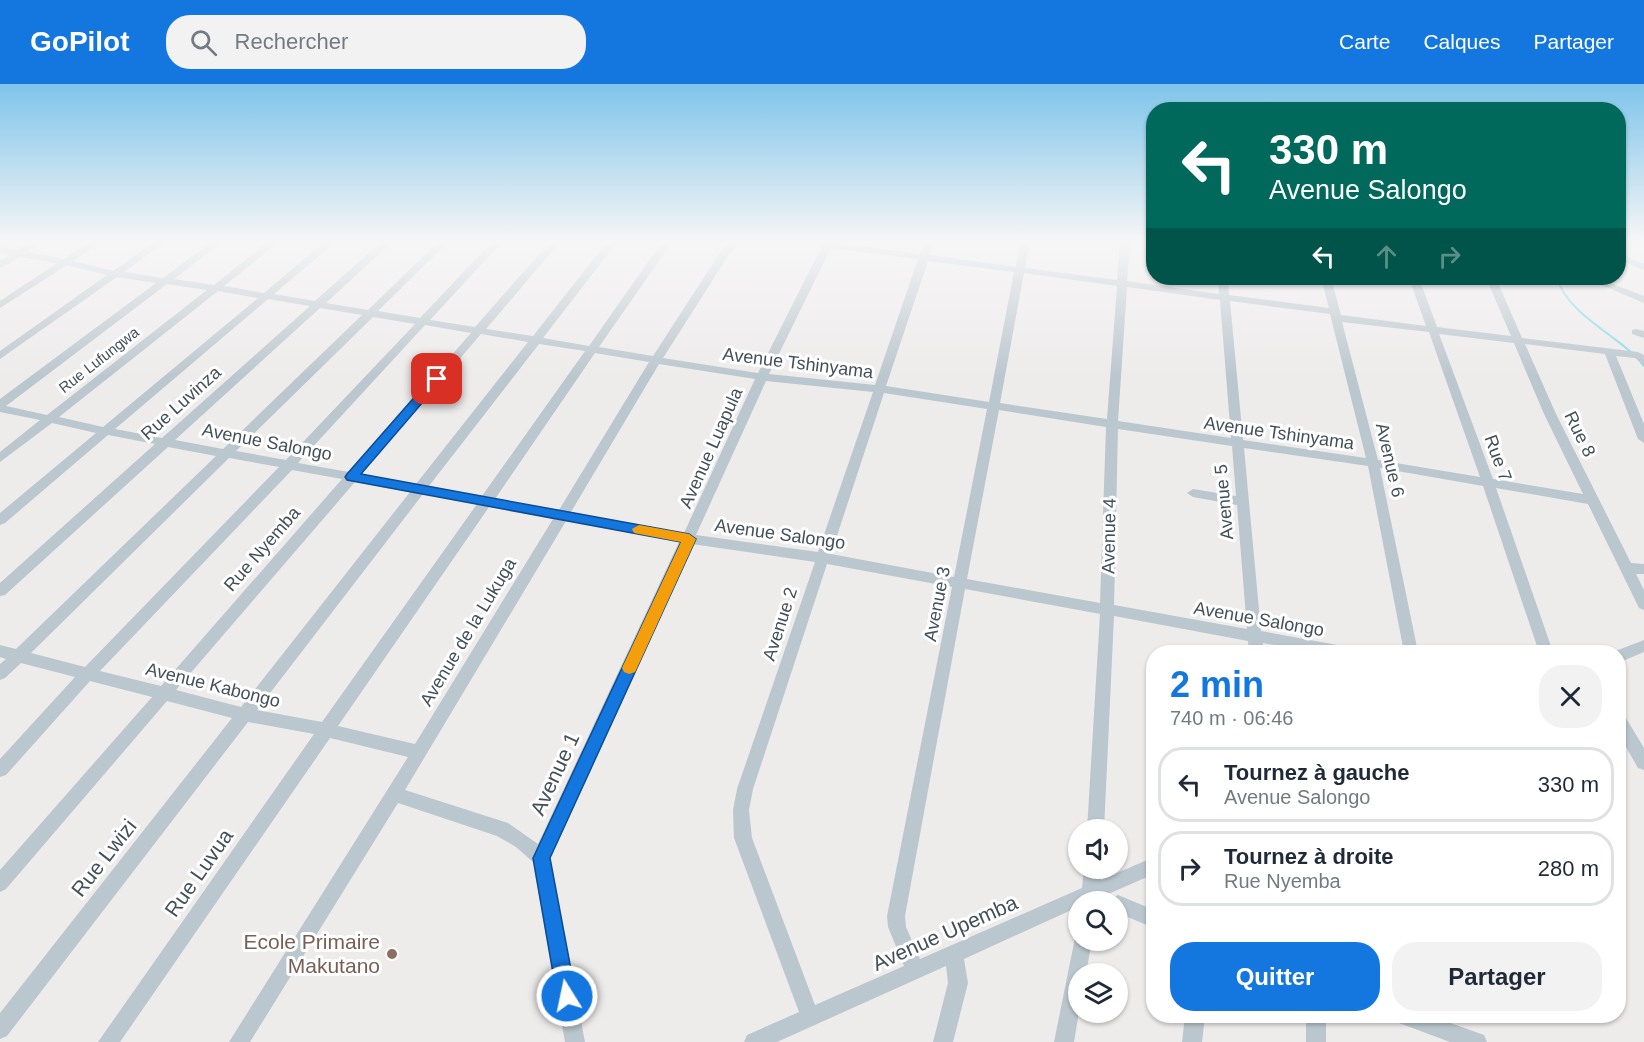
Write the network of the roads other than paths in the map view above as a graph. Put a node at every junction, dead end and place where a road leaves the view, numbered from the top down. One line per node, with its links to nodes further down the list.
1 (28, 287): 28 (street)
2 (96, 287): 38 (street)
3 (155, 287): 43 (street)
4 (208, 287): 23 (street, Avenue Tshinyama)
5 (275, 287): 24 (street)
6 (336, 287): 27 (street, Rue Luvinza)
7 (396, 287): 29 (street)
8 (456, 287): 31 (street)
9 (516, 287): 33 (street, Rue Nyemba)
10 (577, 287): 34 (street, Rue Lwizi)
11 (636, 287): 36 (street, Rue Luvua)
12 (703, 287): 40 (street, Avenue de la Lukuga)
13 (807, 287): 41 (street, Avenue Luapula)
14 (914, 287): 42 (street, Avenue 2)
15 (1017, 287): 44 (street, Avenue 3)
16 (1123, 287): 46 (street, Avenue 4)
17 (1150, 287): 25 (street)
18 (1223, 287): 25 (street, Avenue 5)
19 (1328, 287): 30 (street, Avenue 6)
20 (1416, 287): 32 (street, Rue 7)
21 (1495, 287): 35 (street, Rue 8)
22 (1611, 287): 26 (street)
23 (216, 288): 24 (street, Avenue Tshinyama); 45 (street, Rue Lufungwa)
24 (264, 296): 27 (street, Avenue Tshinyama); 47 (street)
25 (1224, 297): 30 (street); 50 (street, Avenue 5)
26 (1644, 300)
27 (316, 304): 29 (street, Avenue Tshinyama); 49 (street, Rue Luvinza)
28 (0, 305)
29 (368, 313): 31 (street, Avenue Tshinyama); 51 (street)
30 (1335, 315): 32 (street); 53 (street, Avenue 6)
31 (423, 322): 33 (street, Avenue Tshinyama); 54 (street)
32 (1431, 329): 35 (street); 56 (street, Rue 7)
33 (479, 330): 34 (street, Avenue Tshinyama); 55 (street, Rue Nyemba)
34 (537, 339): 36 (street, Avenue Tshinyama); 57 (street, Rue Lwizi)
35 (1518, 341): 37 (street); 59 (street, Rue 8)
36 (593, 349): 40 (street, Avenue Tshinyama); 61 (street, Rue Luvua)
37 (1610, 353): 39 (street); 48 (street)
38 (0, 356)
39 (1637, 357)
40 (656, 360): 41 (street, Avenue Tshinyama); 62 (street, Avenue de la Lukuga)
41 (762, 377): 42 (street, Avenue Tshinyama); 64 (street, Avenue Luapula)
42 (881, 389): 44 (street, Avenue Tshinyama); 65 (street, Avenue 2)
43 (0, 406): 45 (street, Avenue Salongo)
44 (993, 406): 46 (street, Avenue Tshinyama); 68 (street, Avenue 3)
45 (49, 419): 47 (street, Avenue Salongo); 52 (street, Rue Lufungwa)
46 (1112, 424): 50 (street, Avenue Tshinyama); 71 (street, Avenue 4)
47 (105, 431): 49 (street, Avenue Salongo); 63 (street)
48 (1644, 439)
49 (166, 441): 51 (street, Avenue Salongo); 69 (street, Rue Luvinza)
50 (1238, 444): 53 (street, Avenue Tshinyama); 60 (street, Avenue 5)
51 (225, 453): 54 (street, Avenue Salongo); 80 (street)
52 (0, 458)
53 (1373, 464): 56 (street, Avenue Tshinyama); 75 (street, Avenue 6)
54 (288, 465): 55 (street, Avenue Salongo); 82 (street)
55 (352, 477): 57 (street, Avenue Salongo); 83 (street, Rue Nyemba)
56 (1488, 482): 59 (street, Avenue Tshinyama); 76 (street, Rue 7)
57 (419, 488): 61 (street, Avenue Salongo); 84 (street, Rue Lwizi)
58 (1193, 493): 60 (street)
59 (1593, 500): 66 (street, Rue 8)
60 (1242, 501): 72 (street, Avenue 5)
61 (485, 502): 62 (street, Avenue Salongo); 85 (street, Rue Luvua)
62 (561, 514): 64 (street, Avenue Salongo); 87 (street, Avenue de la Lukuga)
63 (0, 520)
64 (689, 539): 65 (street, Avenue Salongo); 92 (street, Avenue 1)
65 (822, 558): 68 (street, Avenue Salongo); 102 (street, Avenue 2)
66 (1625, 568): 67 (street); 70 (street, Rue 8)
67 (1644, 569)
68 (960, 583): 71 (street, Avenue Salongo); 101 (street, Avenue 3)
69 (0, 591)
70 (1644, 604)
71 (1107, 609): 72 (street, Avenue Salongo); 91 (street, Avenue 4)
72 (1254, 636): 73 (street, Avenue 5); 74 (street, Avenue Salongo)
73 (1255, 645)
74 (1304, 645)
75 (1410, 645)
76 (1544, 645)
77 (1644, 646): 79 (street)
78 (0, 651): 80 (street, Avenue Kabongo)
79 (1626, 654)
80 (18, 656): 81 (street); 82 (street, Avenue Kabongo)
81 (0, 674)
82 (86, 675): 83 (street, Avenue Kabongo); 89 (street)
83 (163, 692): 84 (street, Avenue Kabongo); 94 (street, Rue Nyemba)
84 (243, 714): 85 (street, Avenue Kabongo); 106 (street, Rue Lwizi)
85 (327, 730): 87 (street, Avenue Kabongo); 108 (street, Rue Luvua)
86 (1626, 732): 88 (street)
87 (418, 752): 90 (street, Avenue de la Lukuga)
88 (1644, 763)
89 (0, 770)
90 (394, 794): 92 (street); 109 (street, Avenue de la Lukuga)
91 (1096, 819)
92 (541, 858): 110 (street)
93 (1146, 869): 95 (street, Avenue Upemba)
94 (0, 883)
95 (1103, 891)
96 (1068, 907): 100 (street, Avenue Upemba)
97 (1128, 908): 98 (street)
98 (1146, 916)
99 (1081, 951): 113 (street)
100 (954, 955): 101 (street, Avenue Upemba); 112 (street)
101 (915, 971): 102 (street, Avenue Upemba)
102 (810, 1017): 111 (street, Avenue Upemba)
103 (1194, 1023): 114 (street)
104 (1316, 1023): 115 (street)
105 (1419, 1023): 107 (street)
106 (0, 1029)
107 (1441, 1035): 116 (street)
108 (108, 1042)
109 (239, 1042)
110 (575, 1042)
111 (754, 1042)
112 (943, 1042)
113 (1065, 1042)
114 (1192, 1042)
115 (1316, 1042)
116 (1477, 1042)

